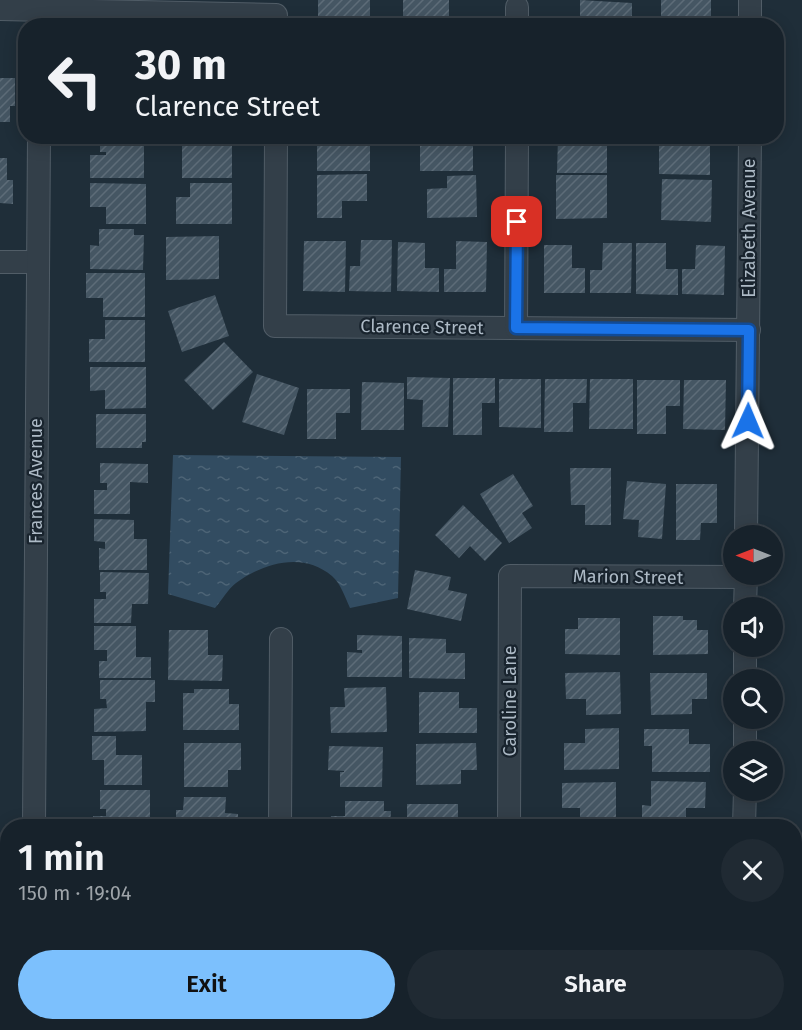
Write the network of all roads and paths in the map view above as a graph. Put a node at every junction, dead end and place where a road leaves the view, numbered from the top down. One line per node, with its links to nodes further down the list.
1 (750, 0): 5 (street)
2 (0, 9): 4 (street)
3 (276, 13): 4 (street)
4 (40, 18)
5 (750, 18)
6 (39, 144): 11 (street, Frances Avenue)
7 (276, 144): 12 (street, Clarence Street)
8 (517, 144): 12 (street)
9 (750, 144): 13 (street, Elizabeth Avenue)
10 (0, 262): 11 (street)
11 (38, 262): 19 (street, Frances Avenue)
12 (516, 328): 13 (street, Clarence Street)
13 (749, 330): 14 (street, Elizabeth Avenue)
14 (746, 525)
15 (510, 576): 16 (street, Marion Street); 21 (street, Caroline Lane)
16 (723, 576)
17 (281, 639): 20 (street)
18 (745, 801): 22 (street)
19 (34, 819)
20 (280, 819)
21 (509, 819)
22 (744, 819)

